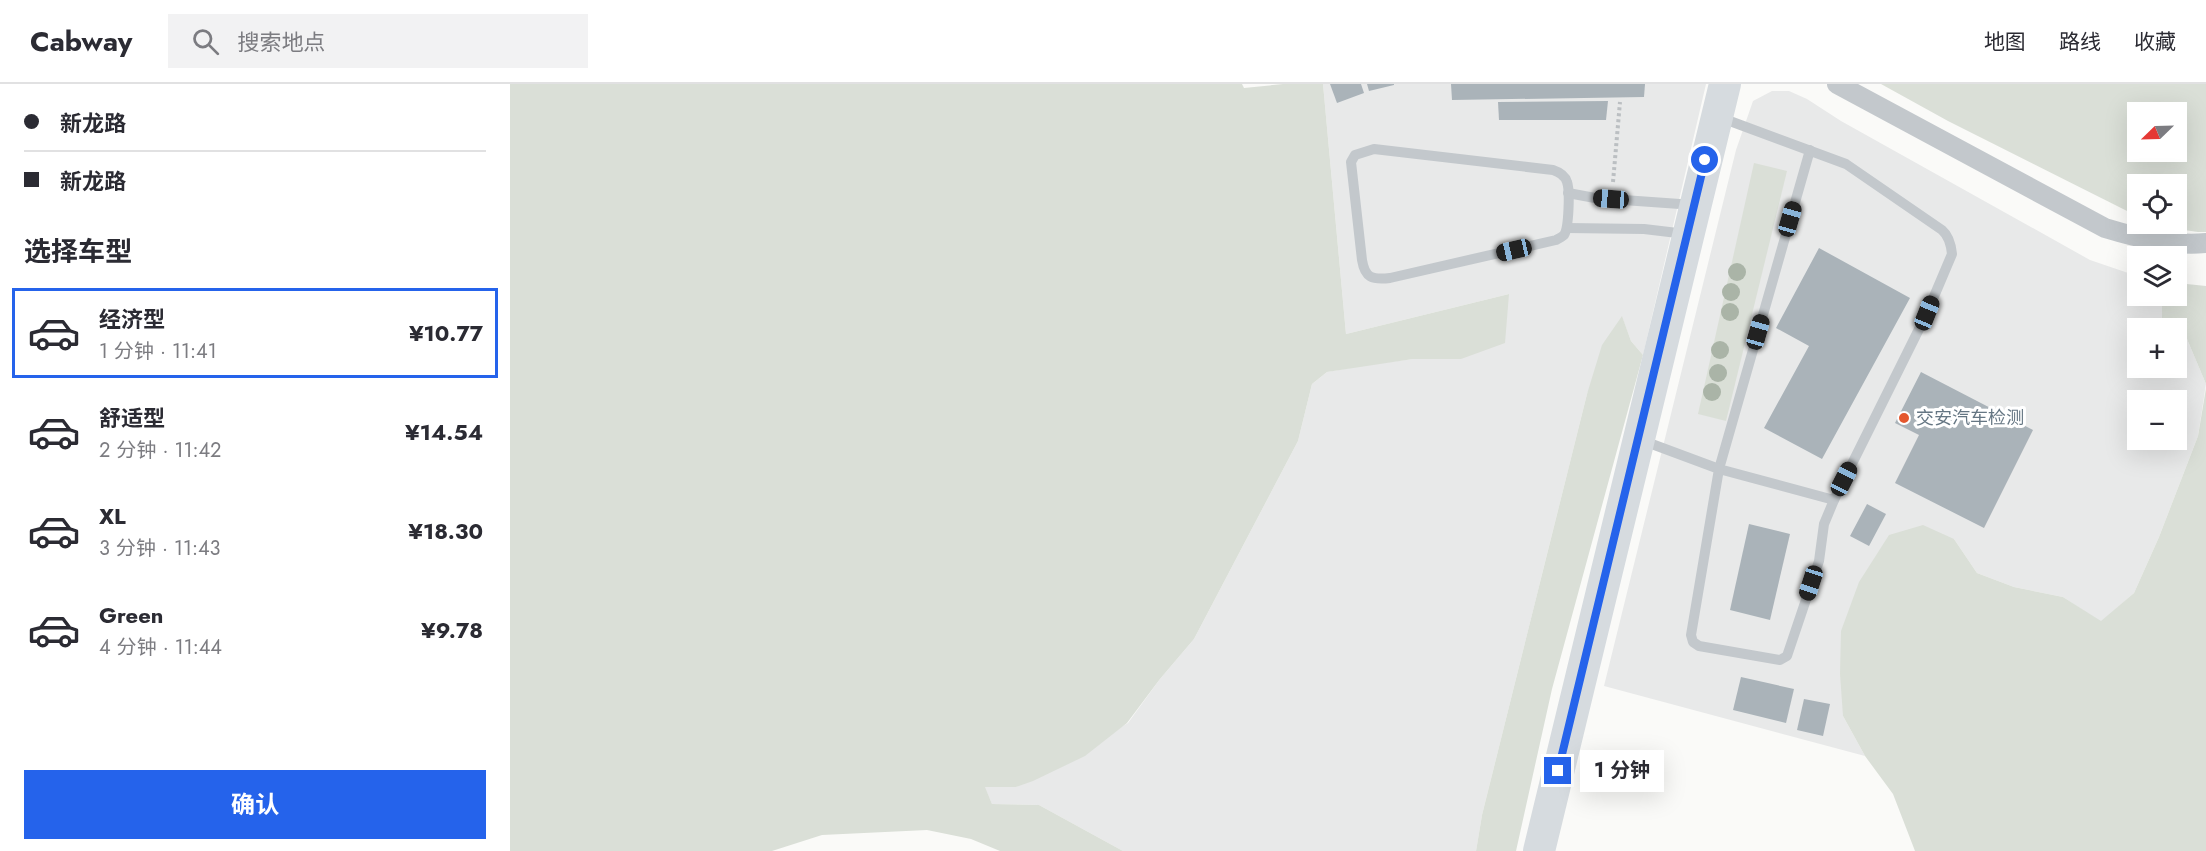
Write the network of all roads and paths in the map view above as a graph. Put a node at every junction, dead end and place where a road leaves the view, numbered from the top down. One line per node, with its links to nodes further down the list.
1 (1725, 84): 5 (main road)
2 (1736, 84): 5 (main road)
3 (1837, 84): 11 (street)
4 (1620, 102): 8 (path)
5 (1721, 118): 6 (lane); 9 (main road); 12 (main road)
6 (1810, 150): 13 (lane); 14 (lane)
7 (1568, 193): 8 (lane); 10 (lane); 10 (lane)
8 (1611, 199): 9 (lane)
9 (1691, 220): 10 (lane); 12 (main road)
10 (1567, 228)
11 (2206, 243)
12 (1643, 441): 13 (lane); 15 (main road); 16 (main road)
13 (1719, 469): 14 (lane); 14 (lane)
14 (1834, 500)
15 (1539, 851)
16 (1552, 851)

